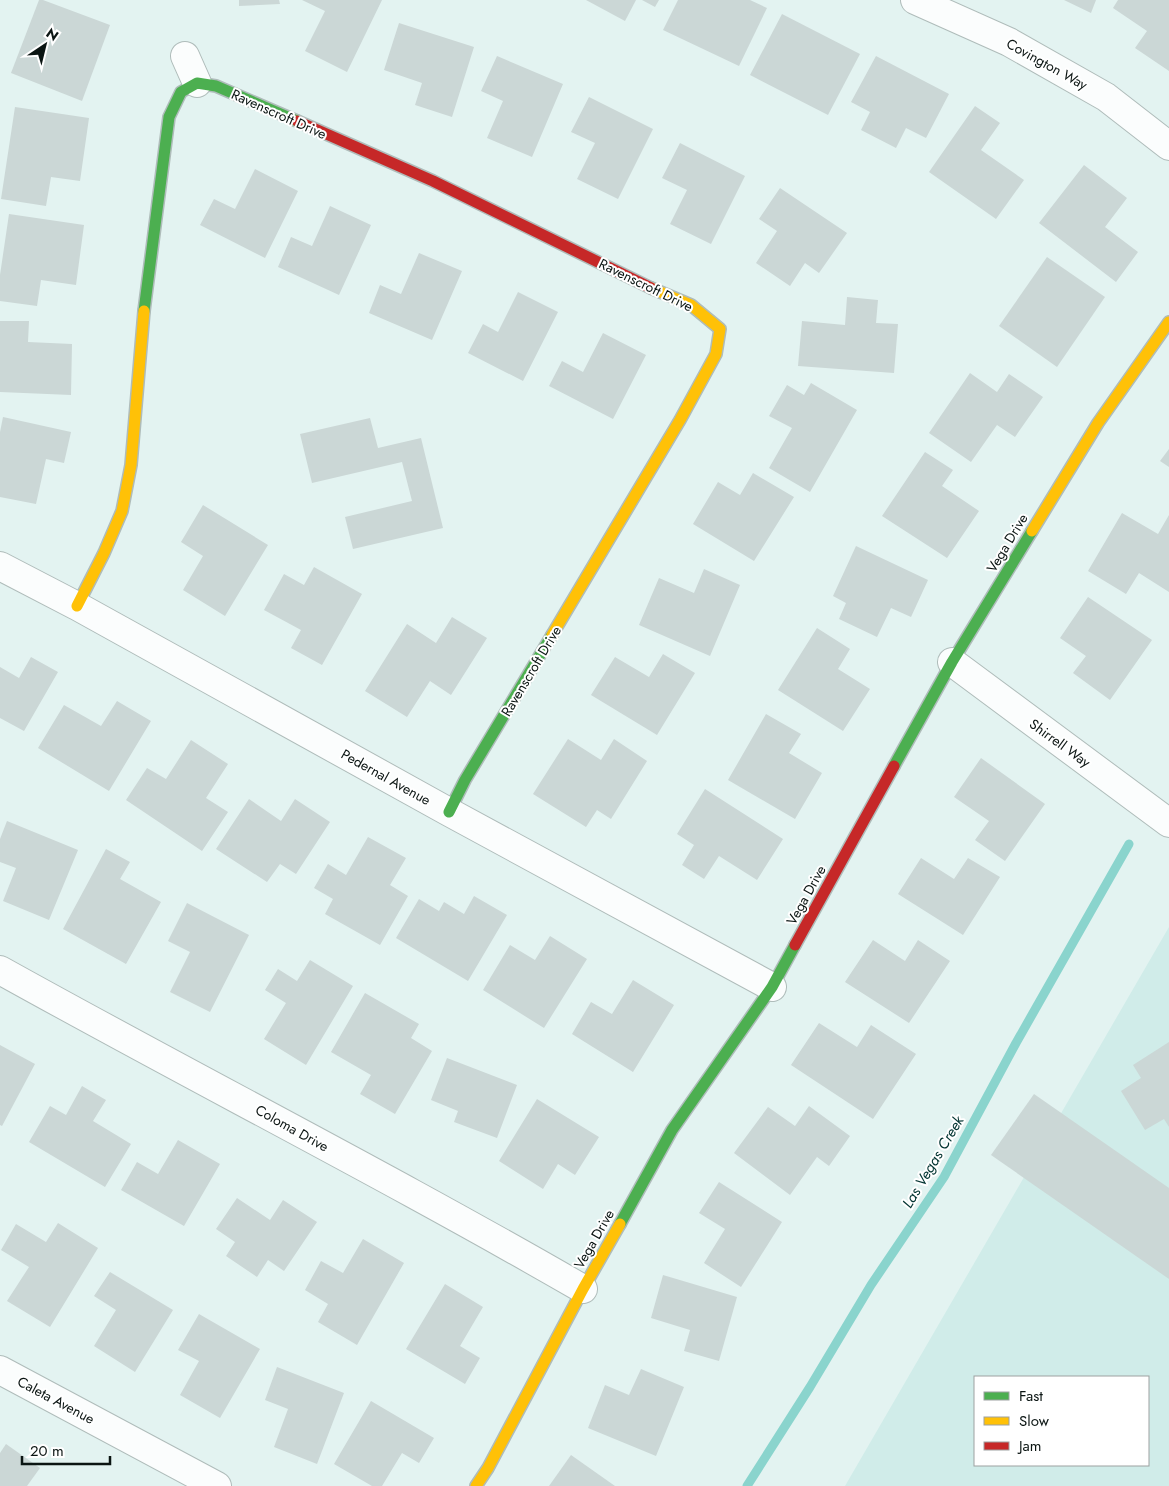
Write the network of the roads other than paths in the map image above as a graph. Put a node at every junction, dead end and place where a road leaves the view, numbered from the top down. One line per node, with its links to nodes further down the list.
1 (915, 0): 4 (street, Covington Way)
2 (185, 56): 3 (street)
3 (197, 83): 7 (street); 9 (street, Ravenscroft Drive)
4 (1169, 146)
5 (1169, 322): 8 (street, Vega Drive)
6 (0, 566): 7 (street, Pedernal Avenue)
7 (77, 606): 9 (street, Pedernal Avenue)
8 (952, 662): 10 (street, Shirrell Way); 12 (street, Vega Drive)
9 (449, 812): 12 (street, Pedernal Avenue)
10 (1169, 823)
11 (0, 970): 13 (street, Coloma Drive)
12 (772, 988): 13 (street, Vega Drive)
13 (583, 1289): 16 (street, Vega Drive)
14 (0, 1370): 15 (street, Caleta Avenue)
15 (217, 1486)
16 (476, 1486)

